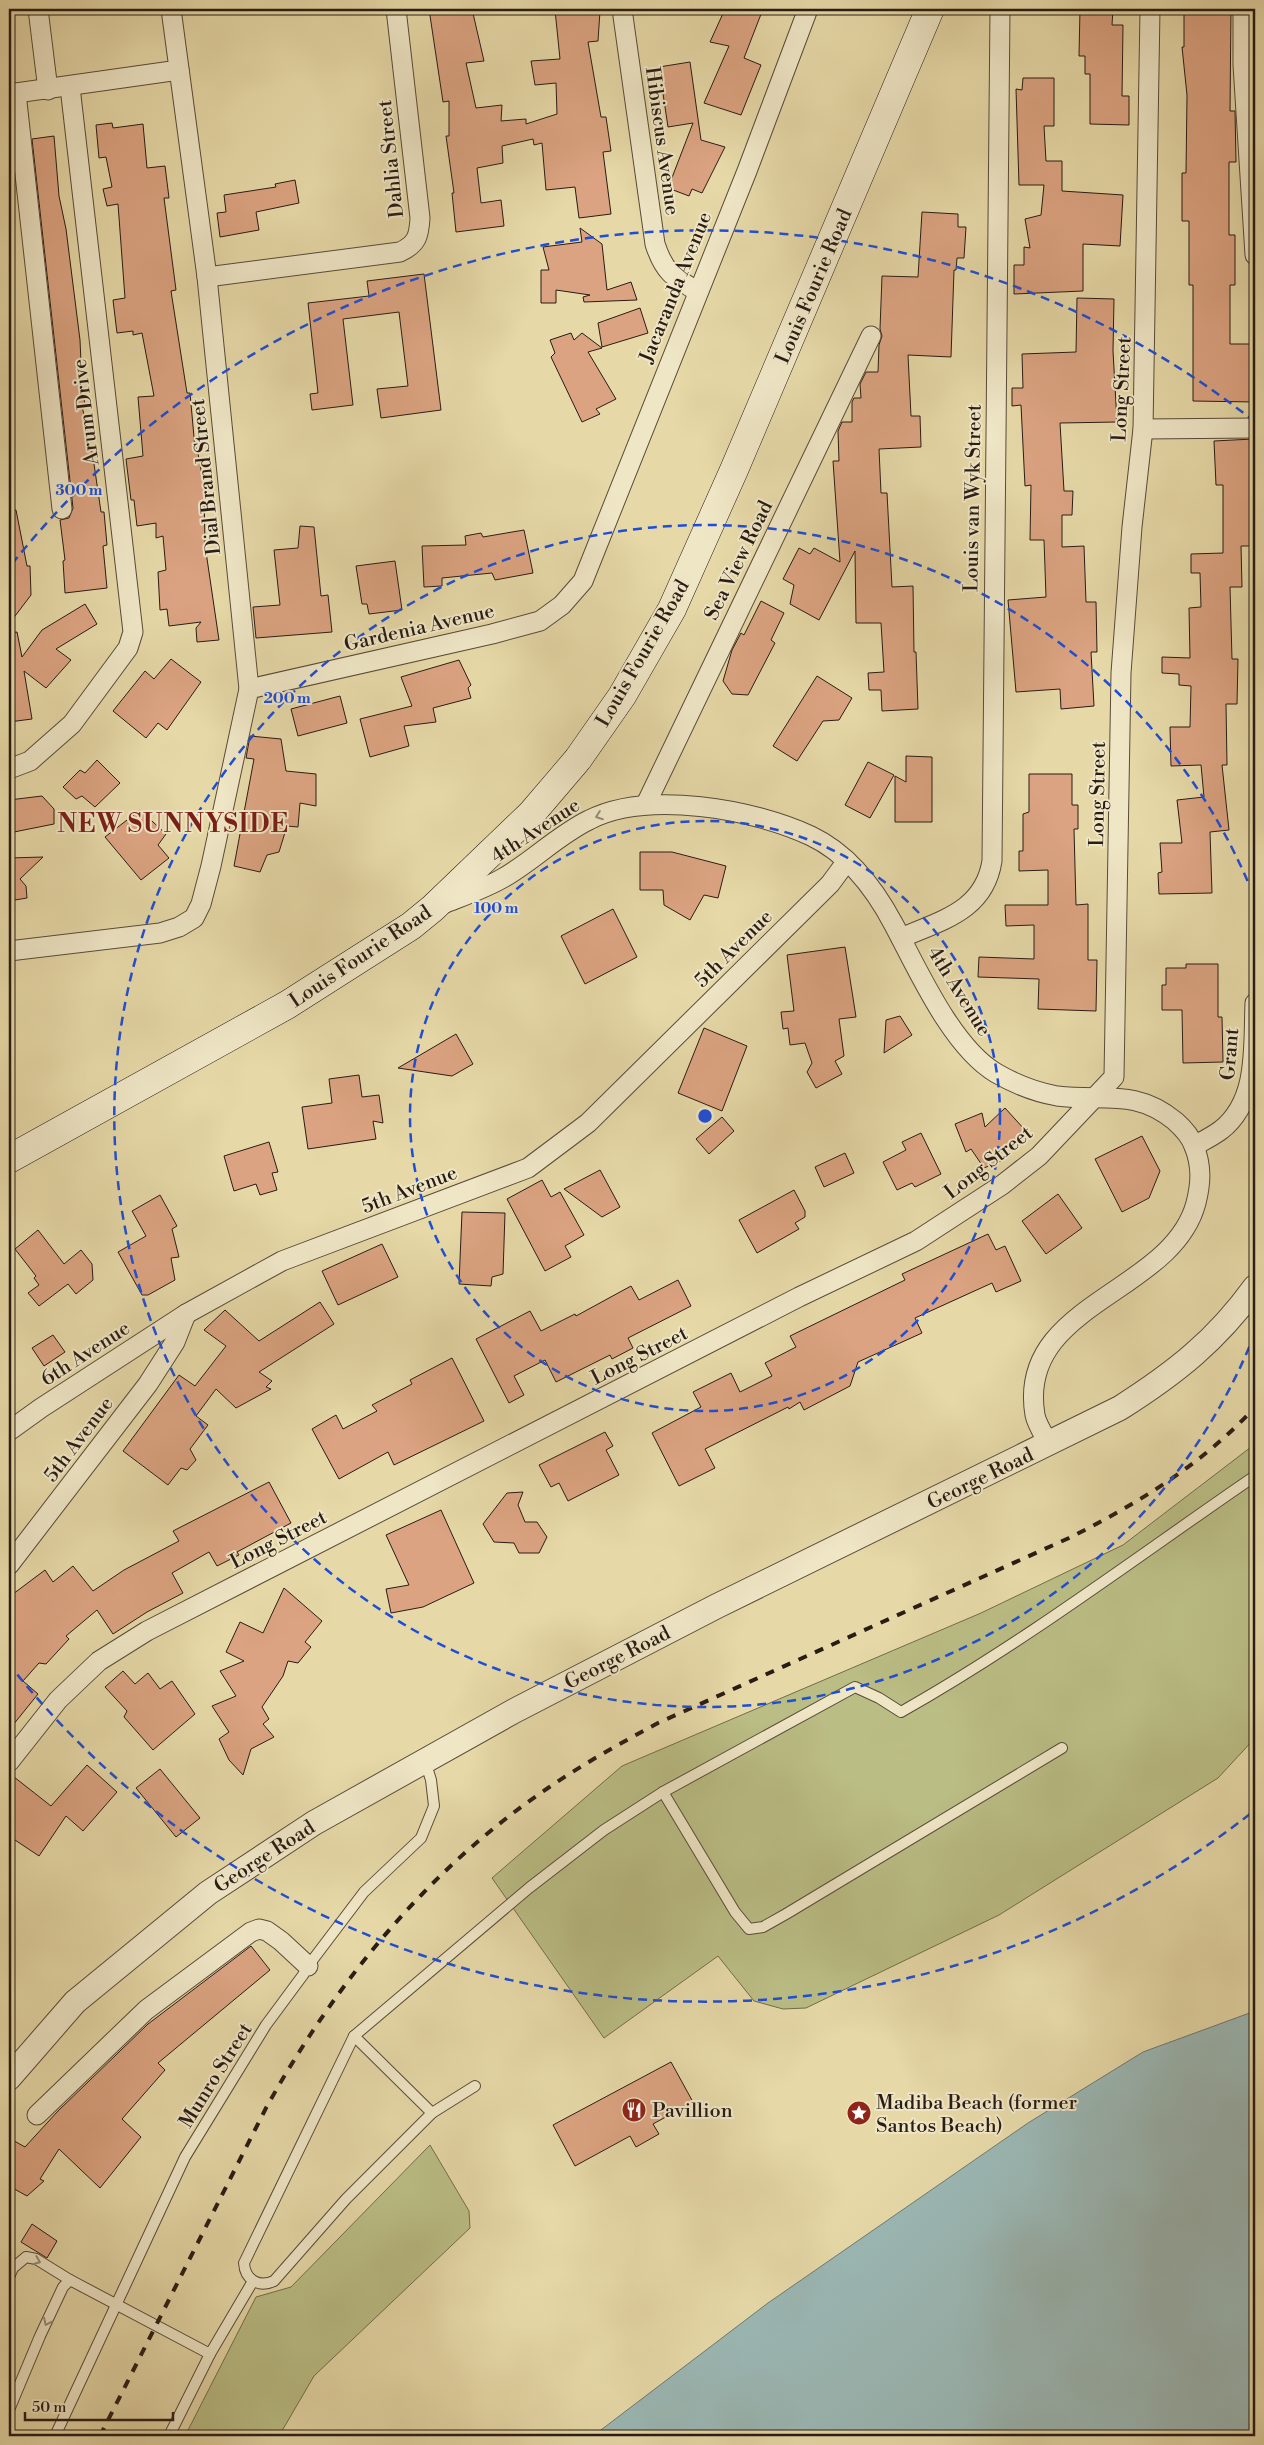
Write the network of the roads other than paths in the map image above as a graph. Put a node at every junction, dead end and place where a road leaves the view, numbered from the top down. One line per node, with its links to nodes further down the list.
1 (38, 9): 12 (street)
2 (171, 9): 10 (street, Dial Brand Street)
3 (396, 9): 15 (street, Dahlia Street)
4 (622, 9): 16 (street, Hibiscus Avenue)
5 (808, 9): 16 (street, Jacaranda Avenue)
6 (930, 9): 26 (main road, Louis Fourie Road)
7 (1000, 9): 27 (street, Louis van Wyk Street)
8 (1150, 9): 18 (street, Long Street)
9 (1243, 9): 14 (street)
10 (179, 70): 11 (street); 15 (street, Dial Brand Street)
11 (70, 87): 12 (street); 23 (street, Arum Drive)
12 (48, 90): 13 (street)
13 (12, 94): 20 (street)
14 (1255, 254)
15 (207, 277): 22 (street, Dial Brand Street)
16 (697, 291): 21 (street, Jacaranda Avenue)
17 (871, 336): 24 (street, Sea View Road)
18 (1143, 428): 19 (street); 31 (street, Long Street)
19 (1255, 428)
20 (62, 509)
21 (583, 581): 22 (street, Gardenia Avenue)
22 (249, 689): 28 (street, Dial Brand Street)
23 (9, 768)
24 (646, 804): 25 (street, 4th Avenue); 26 (street, 4th Avenue, one-way to 26)
25 (847, 861): 27 (street, 4th Avenue); 36 (street, 5th Avenue)
26 (433, 908): 30 (main road, Louis Fourie Road)
27 (901, 938): 31 (street, 4th Avenue)
28 (9, 951)
29 (1255, 1003): 33 (street, Grant)
30 (287, 1006): 32 (main road); 34 (main road, Louis Fourie Road)
31 (1094, 1097): 33 (street, 4th Avenue); 43 (street, Long Street)
32 (9, 1146)
33 (1194, 1146): 38 (street, 4th Avenue)
34 (9, 1159)
35 (1255, 1287): 38 (street, George Road)
36 (186, 1314): 37 (street, 6th Avenue); 40 (street, 5th Avenue)
37 (9, 1431)
38 (1049, 1444): 42 (street, George Road)
39 (1255, 1476): 44 (lane)
40 (9, 1565)
41 (1062, 1748): 44 (lane)
42 (425, 1761): 45 (lane, Munro Street); 47 (street, George Road)
43 (9, 1762)
44 (664, 1792): 46 (lane)
45 (308, 1966): 50 (street); 54 (lane, Munro Street)
46 (354, 2036): 49 (lane); 53 (lane)
47 (9, 2078)
48 (476, 2086): 49 (lane)
49 (432, 2113): 53 (lane)
50 (37, 2115)
51 (9, 2277): 52 (lane, one-way to 52)
52 (70, 2280): 54 (lane); 56 (lane, one-way to 56)
53 (253, 2281): 55 (lane)
54 (117, 2305): 55 (lane); 57 (lane, Munro Street)
55 (210, 2354): 58 (lane)
56 (9, 2410)
57 (55, 2436)
58 (169, 2436)

